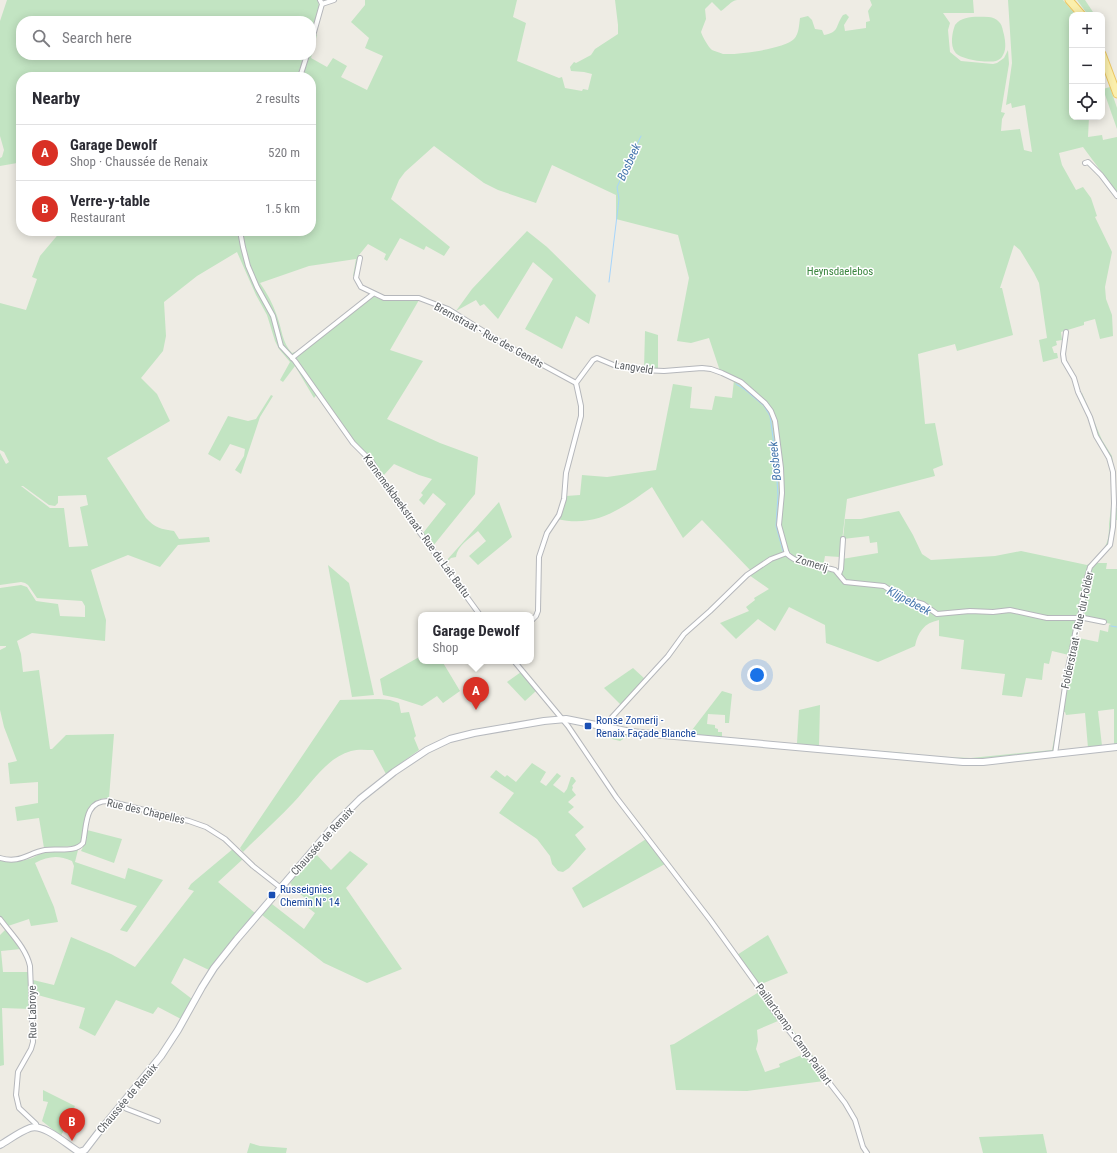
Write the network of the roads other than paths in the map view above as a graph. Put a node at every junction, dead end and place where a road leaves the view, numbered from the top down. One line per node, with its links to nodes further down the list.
1 (334, 0): 3 (street)
2 (1069, 0): 4 (main road)
3 (321, 2): 5 (street)
4 (1079, 12)
5 (316, 22)
6 (305, 60): 8 (street)
7 (1105, 62): 9 (main road)
8 (302, 72)
9 (1117, 94)
10 (1085, 163): 11 (street)
11 (1117, 196)
12 (241, 236): 16 (street, Karnemelkbeekstraat - Rue du Lait Battu)
13 (360, 258): 14 (street, Bremstraat - Rue des Genêts)
14 (373, 294): 16 (street); 17 (street, Bremstraat - Rue des Genêts)
15 (1066, 332): 23 (street, Folderstraat - Rue du Folder)
16 (292, 358): 21 (street, Karnemelkbeekstraat - Rue du Lait Battu)
17 (576, 382): 19 (street, Langveld); 22 (street)
18 (842, 539): 20 (street)
19 (787, 553): 20 (street, Zomerij); 27 (street, Zomerij)
20 (839, 574): 23 (street, Zomerij)
21 (478, 612)
22 (534, 618)
23 (1079, 618): 24 (street, Zomerij); 29 (street, Folderstraat - Rue du Folder)
24 (1104, 622)
25 (516, 664): 26 (street)
26 (562, 719): 27 (street, Chaussée de Renaix); 31 (street, Chaussée de Renaix); 38 (street, Paillartcamp - Camp Paillart)
27 (603, 727): 29 (street, Chaussée de Renaix)
28 (1117, 747): 29 (street, Chaussée de Renaix)
29 (1055, 754)
30 (0, 858): 31 (street, Rue des Chapelles)
31 (281, 888): 33 (street, Chaussée de Renaix)
32 (0, 919): 35 (street, Rue Labroye)
33 (121, 1105): 34 (street); 37 (street, Chaussée de Renaix)
34 (158, 1121)
35 (37, 1127): 36 (street); 37 (street)
36 (0, 1145)
37 (80, 1153)
38 (867, 1153)

